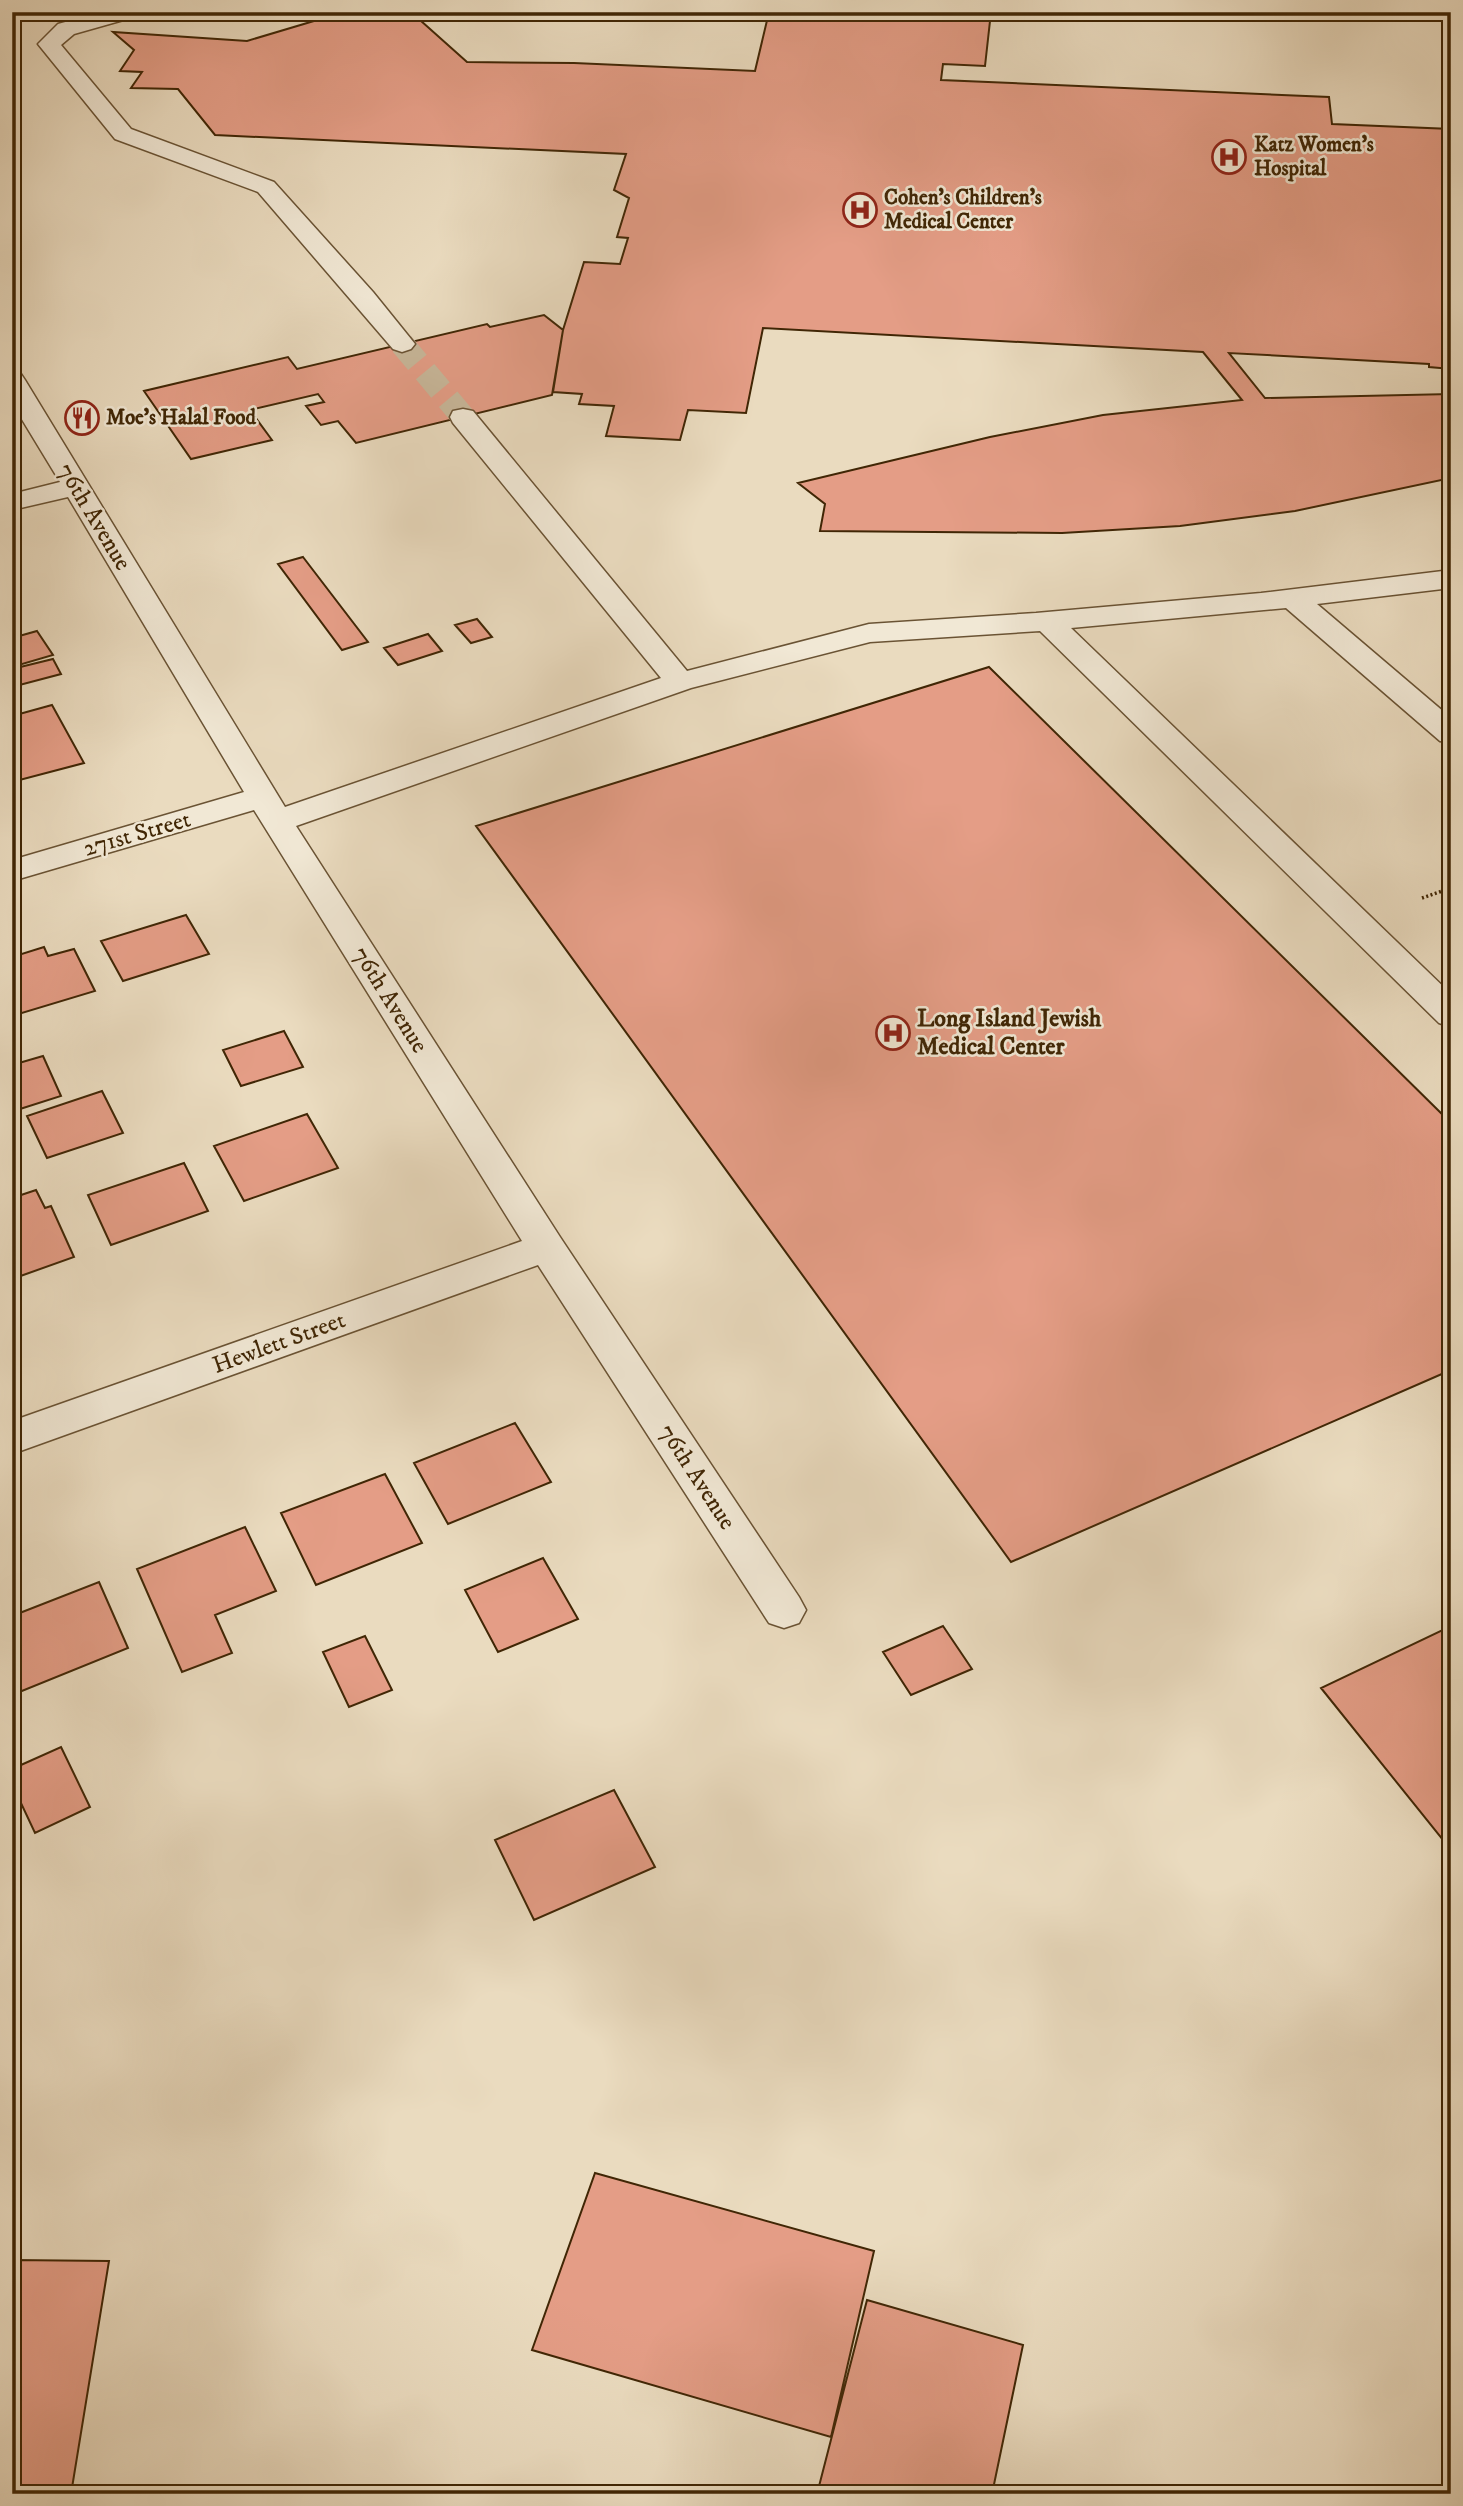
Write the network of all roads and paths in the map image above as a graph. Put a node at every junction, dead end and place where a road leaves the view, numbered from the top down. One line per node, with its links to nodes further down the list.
1 (126, 12): 2 (street)
2 (402, 344)
3 (12, 380): 5 (street, 76th Avenue)
4 (463, 417): 10 (street)
5 (76, 486): 6 (street); 12 (street, 76th Avenue)
6 (12, 502)
7 (1451, 579): 8 (street, 271st Street)
8 (1293, 599): 9 (street, 271st Street); 11 (street)
9 (1047, 621): 10 (street, 271st Street); 16 (street)
10 (680, 682): 12 (street, 271st Street)
11 (1451, 734)
12 (270, 809): 13 (street, 271st Street); 17 (street, 76th Avenue)
13 (12, 871)
14 (1451, 888): 15 (path)
15 (1422, 898)
16 (1451, 1015)
17 (546, 1247): 18 (street, Hewlett Street); 19 (street, 76th Avenue)
18 (12, 1438)
19 (784, 1610)

